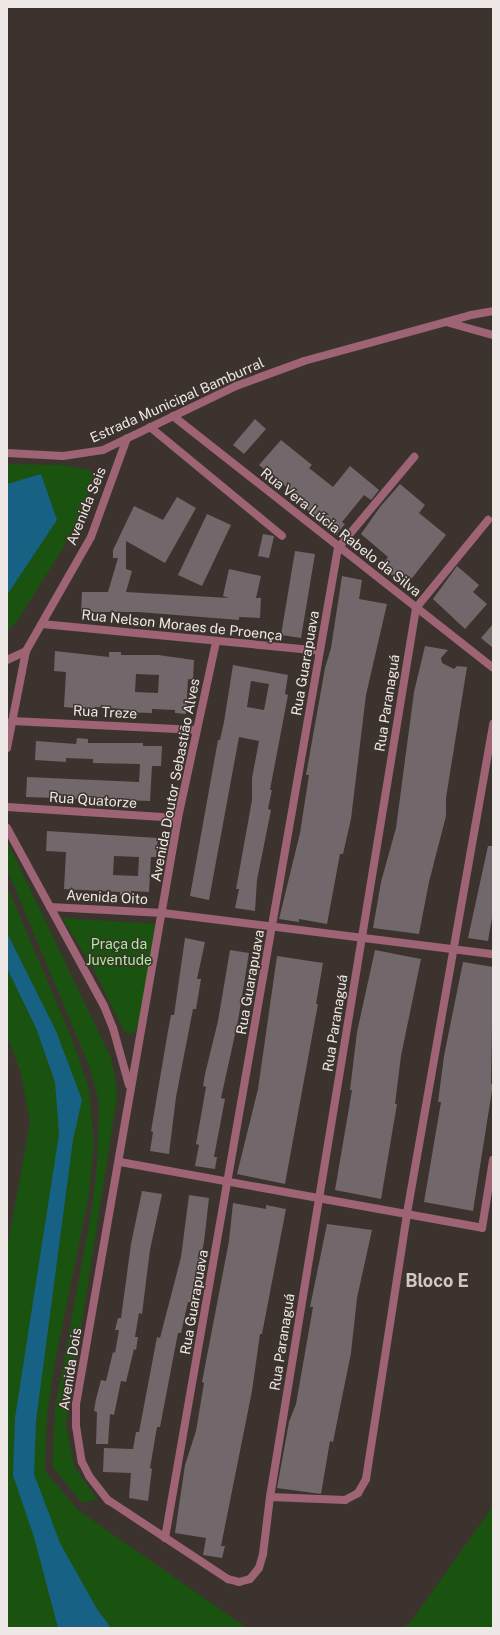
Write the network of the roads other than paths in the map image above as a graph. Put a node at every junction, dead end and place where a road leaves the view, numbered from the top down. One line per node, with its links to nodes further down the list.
1 (493, 312): 2 (street, Estrada Municipal Bamburral)
2 (445, 322): 3 (street); 4 (street, Estrada Municipal Bamburral)
3 (493, 335)
4 (173, 416): 5 (street, Estrada Municipal Bamburral); 11 (street, Rua Vera Lúcia Rabelo da Silva)
5 (150, 427): 6 (street, Estrada Municipal Bamburral); 10 (street)
6 (127, 438): 7 (street, Estrada Municipal Bamburral); 13 (street, Avenida Seis)
7 (7, 453)
8 (414, 457): 11 (street, Rua Guarapuava)
9 (488, 520): 12 (street, Rua Paranaguá)
10 (282, 536)
11 (338, 548): 12 (street, Rua Vera Lúcia Rabelo da Silva); 15 (street, Rua Guarapuava)
12 (416, 608): 18 (street, Rua Vera Lúcia Rabelo da Silva); 29 (street, Rua Paranaguá)
13 (42, 624): 14 (street, Rua Nelson Moraes de Proença); 16 (street, Avenida Seis)
14 (216, 642): 15 (street, Rua Nelson Moraes de Proença); 21 (street, Avenida Doutor Sebastião Alves)
15 (320, 651): 28 (street, Rua Guarapuava)
16 (26, 652): 17 (street); 19 (street, Avenida Seis)
17 (7, 660)
18 (493, 668)
19 (12, 721): 21 (street, Rua Treze); 22 (street, Avenida Seis)
20 (493, 724): 30 (street)
21 (197, 730): 24 (street, Avenida Doutor Sebastião Alves)
22 (7, 748)
23 (7, 807): 24 (street, Rua Quatorze)
24 (178, 818): 27 (street, Avenida Doutor Sebastião Alves)
25 (7, 828): 26 (street)
26 (50, 907): 27 (street, Avenida Oito); 32 (street)
27 (163, 913): 28 (street, Avenida Oito); 32 (street, Avenida Doutor Sebastião Alves)
28 (273, 926): 29 (street, Avenida Oito); 35 (street, Rua Guarapuava)
29 (362, 937): 30 (street, Avenida Oito); 36 (street, Rua Paranaguá)
30 (455, 948): 31 (street, Avenida Oito); 37 (street)
31 (493, 954)
32 (130, 1088): 34 (street, Avenida Dois)
33 (493, 1160): 37 (street)
34 (120, 1162): 35 (street); 39 (street, Avenida Dois)
35 (229, 1182): 36 (street); 39 (street, Rua Guarapuava)
36 (319, 1198): 37 (street); 38 (street, Rua Paranaguá)
37 (407, 1213): 38 (street)
38 (270, 1497): 40 (street, Rua Paranaguá)
39 (165, 1538): 40 (street, Avenida Dois)
40 (263, 1554)

